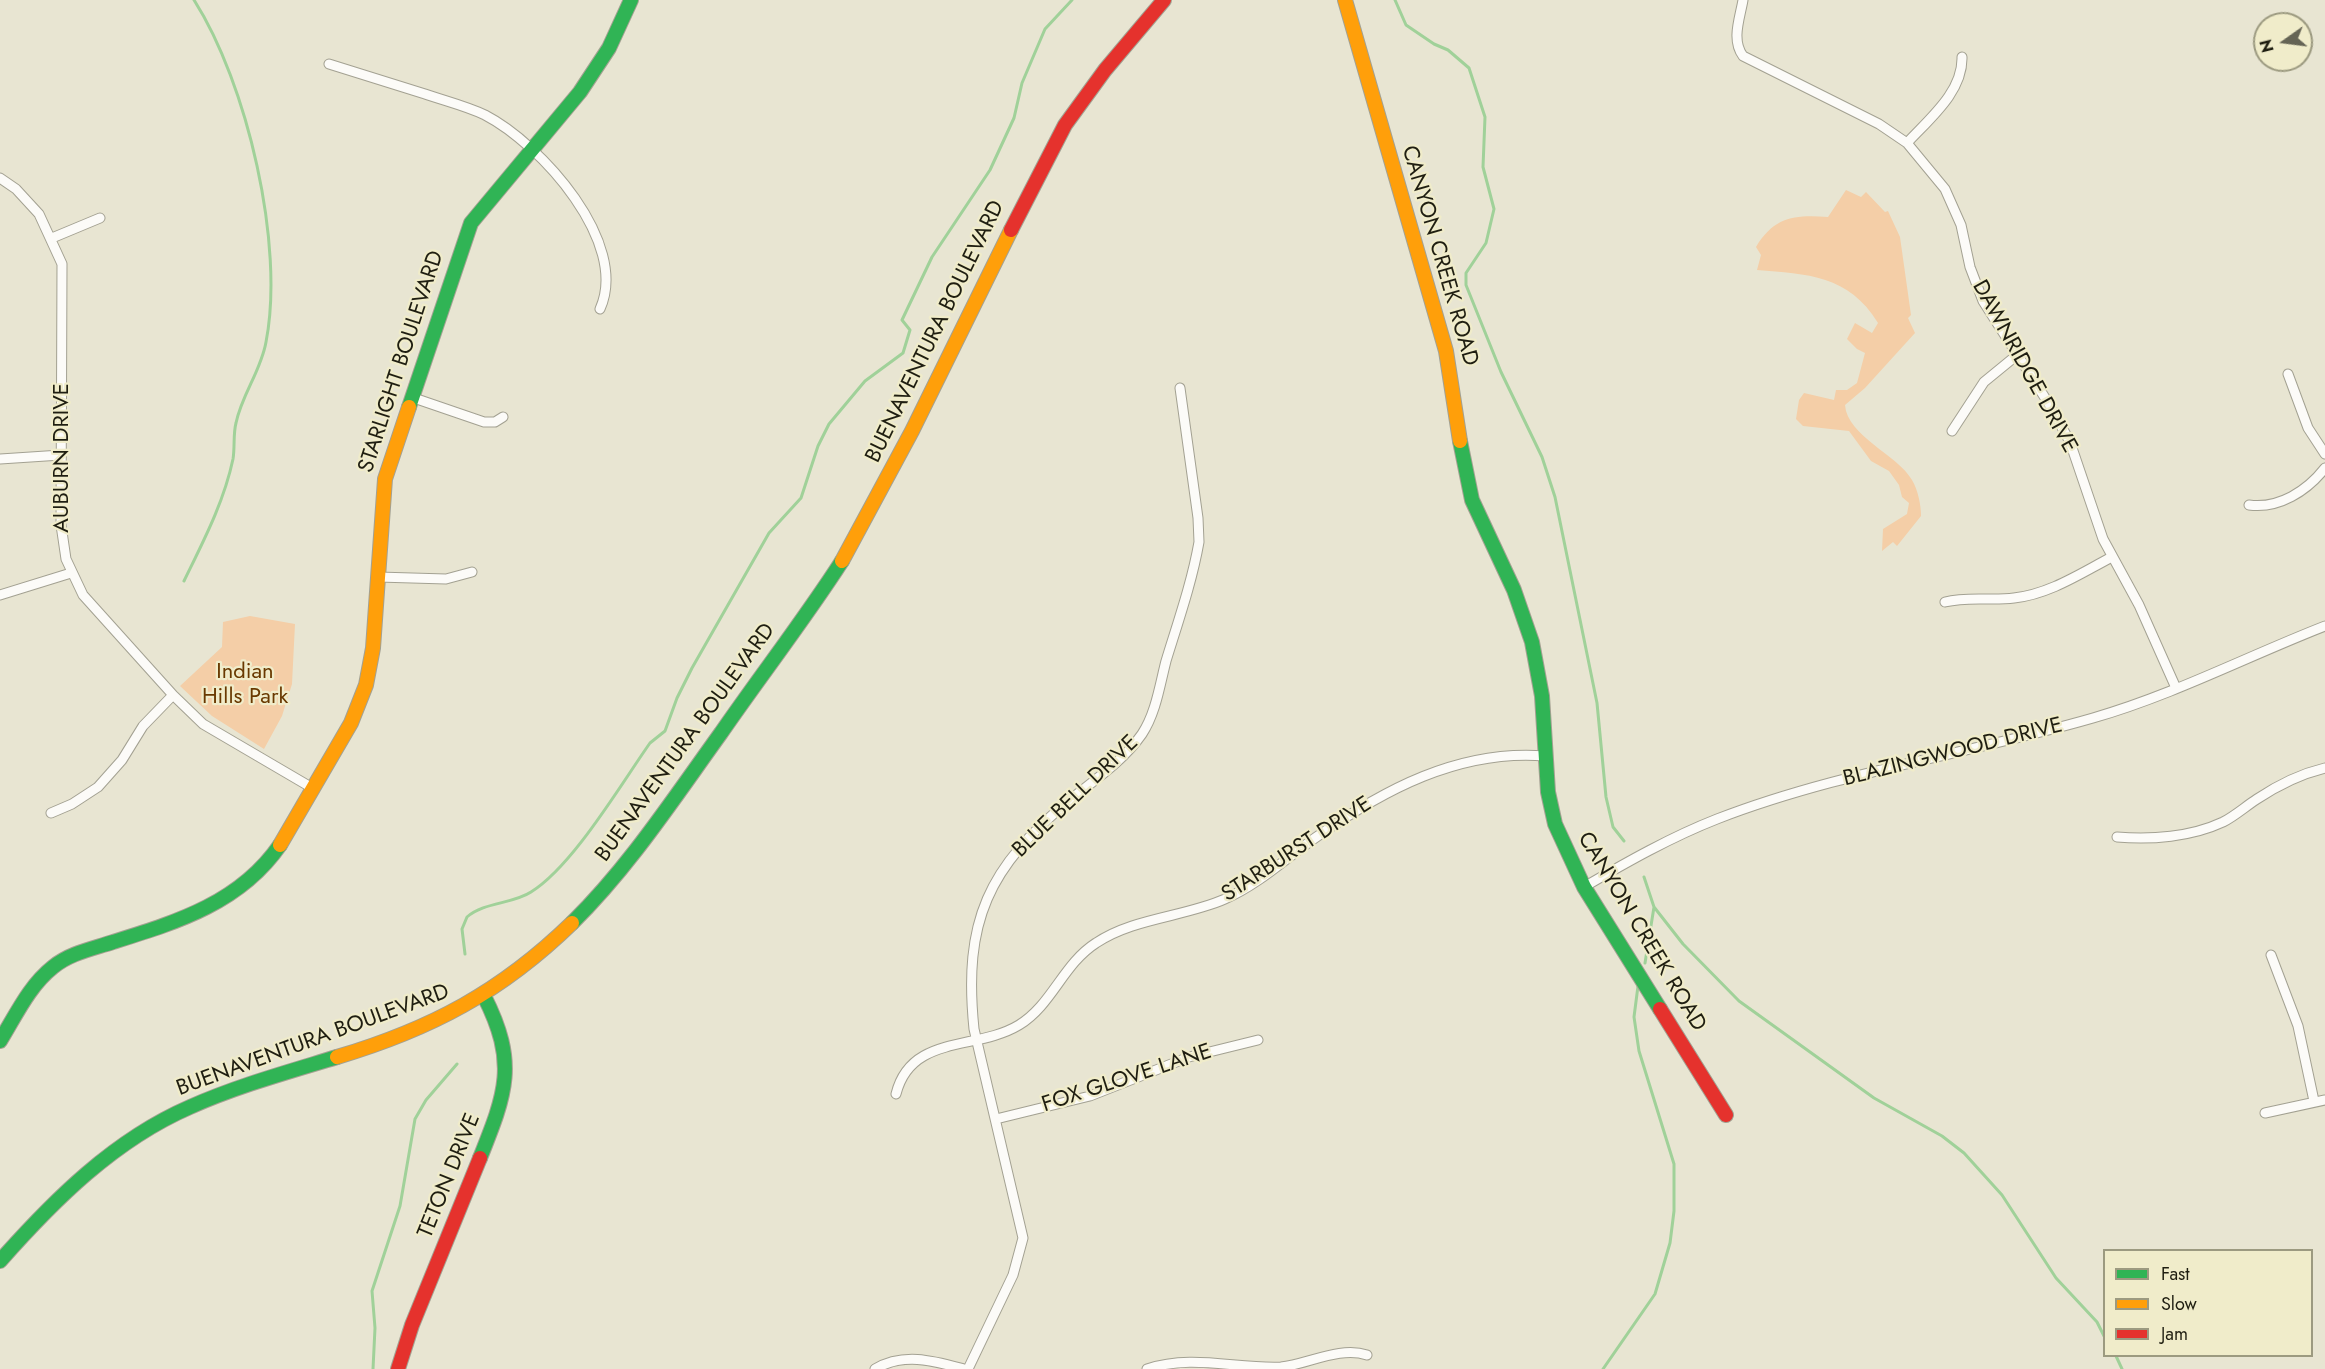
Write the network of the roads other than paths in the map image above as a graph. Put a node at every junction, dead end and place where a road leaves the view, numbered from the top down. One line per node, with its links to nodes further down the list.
1 (632, 0): 8 (street, STARLIGHT BOULEVARD)
2 (1164, 0): 40 (street, BUENAVENTURA BOULEVARD)
3 (1345, 0): 33 (street, CANYON CREEK ROAD)
4 (1743, 0): 7 (street, DAWNRIDGE DRIVE)
5 (1962, 57): 7 (street)
6 (329, 64): 8 (street)
7 (1907, 143): 13 (street, DAWNRIDGE DRIVE)
8 (531, 151): 12 (street); 16 (street, STARLIGHT BOULEVARD)
9 (0, 178): 11 (street, AUBURN DRIVE)
10 (100, 218): 11 (street)
11 (52, 238): 20 (street, AUBURN DRIVE)
12 (600, 309)
13 (2017, 355): 18 (street); 24 (street, DAWNRIDGE DRIVE)
14 (2288, 374): 19 (street)
15 (1180, 388): 41 (street, BLUE BELL DRIVE)
16 (411, 397): 17 (street); 27 (street, STARLIGHT BOULEVARD)
17 (504, 417)
18 (1952, 431)
19 (2325, 454)
20 (61, 455): 21 (street); 26 (street, AUBURN DRIVE)
21 (0, 459)
22 (2325, 468): 23 (street)
23 (2249, 505)
24 (2112, 557): 29 (street); 31 (street, DAWNRIDGE DRIVE)
25 (472, 572): 27 (street)
26 (71, 573): 28 (street); 32 (street, AUBURN DRIVE)
27 (378, 577): 35 (street, STARLIGHT BOULEVARD)
28 (0, 595)
29 (1945, 603)
30 (2325, 627): 31 (street, BLAZINGWOOD DRIVE)
31 (2175, 688): 38 (street, BLAZINGWOOD DRIVE)
32 (173, 695): 35 (street, AUBURN DRIVE); 36 (street)
33 (1545, 756): 38 (street, CANYON CREEK ROAD); 41 (street, STARBURST DRIVE)
34 (2325, 768): 37 (street)
35 (314, 789): 43 (street, STARLIGHT BOULEVARD)
36 (51, 813)
37 (2117, 837)
38 (1584, 887): 48 (street, CANYON CREEK ROAD)
39 (2271, 955): 46 (street)
40 (484, 996): 50 (street, BUENAVENTURA BOULEVARD); 52 (street, TETON DRIVE)
41 (976, 1040): 44 (street, STARBURST DRIVE); 49 (street, BLUE BELL DRIVE)
42 (1258, 1040): 49 (street, FOX GLOVE LANE)
43 (0, 1041)
44 (896, 1094)
45 (2325, 1100): 46 (street)
46 (2314, 1101): 47 (street)
47 (2265, 1113)
48 (1726, 1115)
49 (996, 1119): 54 (street, BLUE BELL DRIVE)
50 (0, 1261)
51 (1367, 1355): 55 (street)
52 (398, 1369)
53 (875, 1369): 54 (street)
54 (966, 1369)
55 (1147, 1369)

